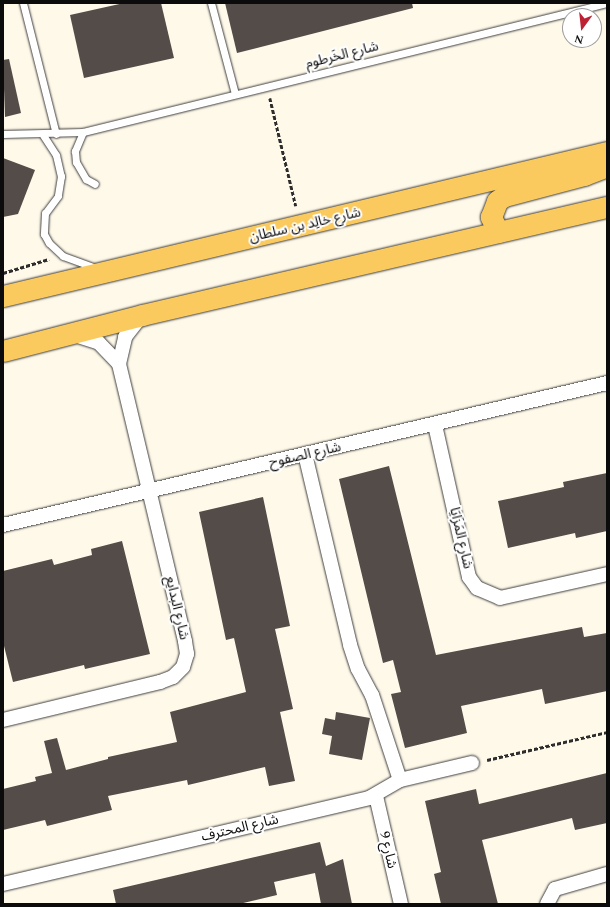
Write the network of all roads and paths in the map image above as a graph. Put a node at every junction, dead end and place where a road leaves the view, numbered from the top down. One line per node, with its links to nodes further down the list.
1 (23, 3): 8 (lane)
2 (211, 3): 5 (lane)
3 (607, 3): 4 (lane, شارع الخَرطوم)
4 (267, 86): 5 (lane, شارع الخَرطوم); 14 (path)
5 (235, 94): 6 (lane, شارع الخَرطوم)
6 (83, 132): 8 (lane, شارع الخَرطوم); 12 (lane)
7 (3, 134): 9 (lane, شارع الخَرطوم)
8 (56, 134): 9 (lane, شارع الخَرطوم)
9 (42, 135): 16 (lane)
10 (607, 152): 14 (main road, شارع خالِد بن سلطان)
11 (607, 166): 15 (main road)
12 (95, 184)
13 (607, 207): 15 (main road)
14 (301, 226): 17 (main road, شارع خالِد بن سلطان)
15 (498, 232): 20 (main road)
16 (56, 251): 17 (lane); 18 (path)
17 (108, 272): 19 (main road, شارع خالِد بن سلطان)
18 (3, 274)
19 (3, 296)
20 (142, 314): 21 (main road); 23 (street, شارع البدايع)
21 (67, 333): 22 (main road); 23 (street)
22 (3, 351)
23 (119, 364): 27 (street, شارع البدايع)
24 (607, 383): 25 (street, شارع الصفوح)
25 (435, 425): 26 (street, شارع الصفوح); 29 (street, شارع المَزَايَا)
26 (305, 454): 27 (street, شارع الصفوح); 33 (street)
27 (149, 492): 28 (street, شارع الصفوح); 30 (street, شارع البدايع)
28 (3, 525)
29 (607, 574)
30 (3, 720)
31 (607, 732): 32 (path)
32 (472, 763): 33 (street, شارع المحترف)
33 (400, 780): 34 (street, شارع المحترف)
34 (376, 796): 36 (street, شارع المحترف); 37 (street, شارع 9)
35 (607, 874): 38 (street)
36 (3, 884)
37 (401, 904)
38 (547, 904)

